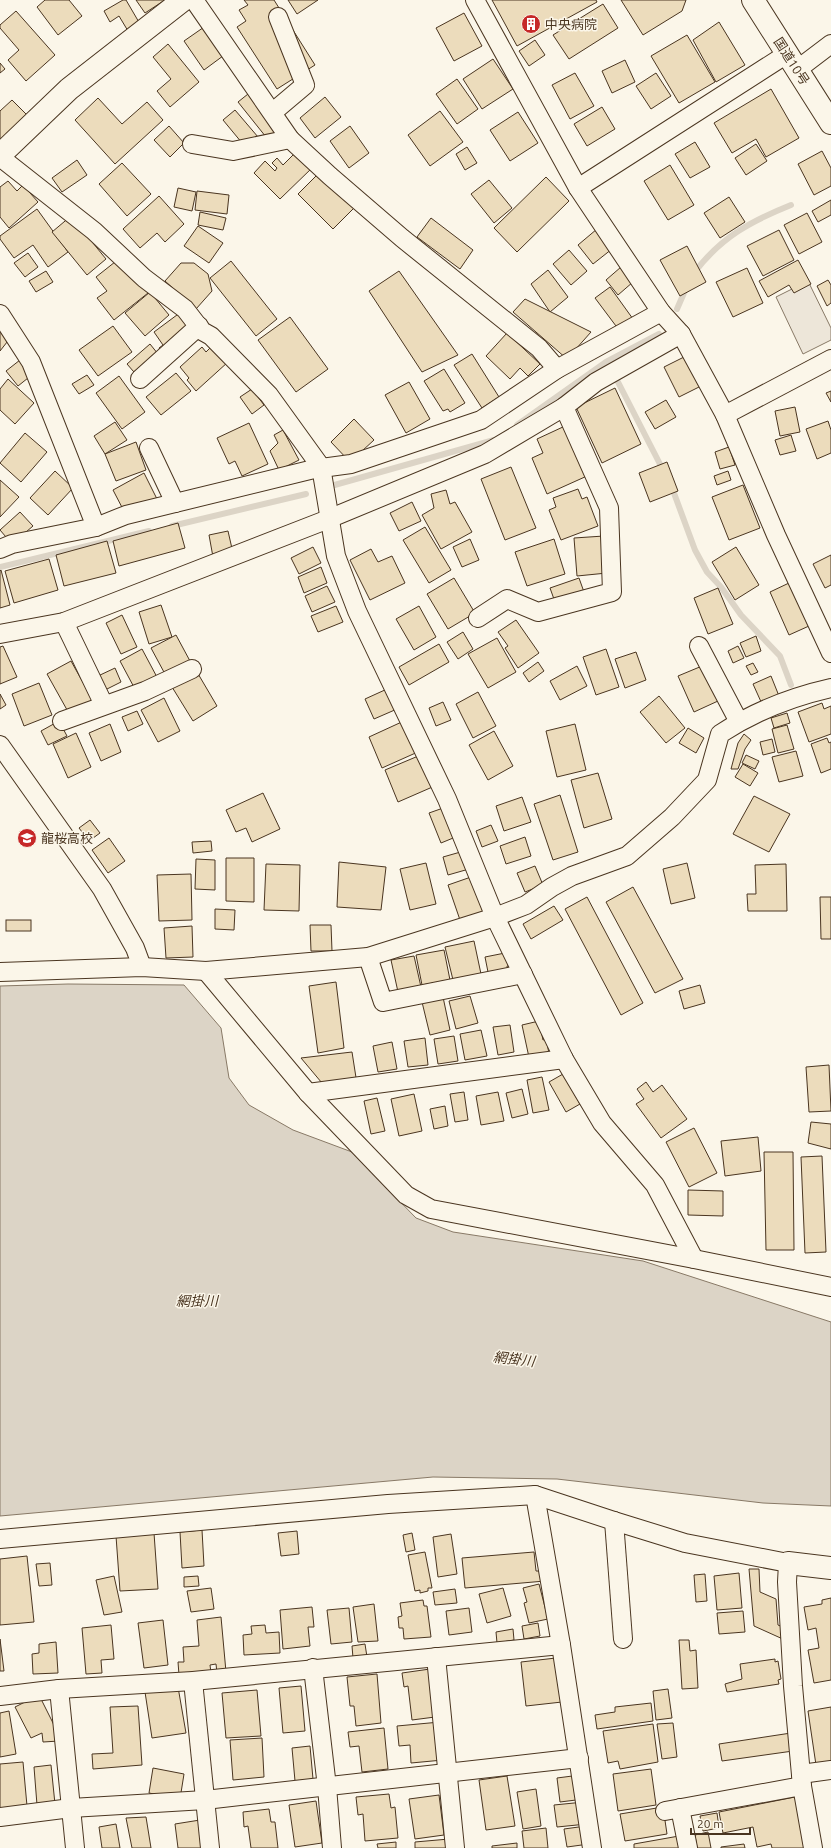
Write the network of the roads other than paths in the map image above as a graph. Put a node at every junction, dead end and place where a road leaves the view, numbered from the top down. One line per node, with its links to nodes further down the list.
1 (183, 0): 12 (main road)
2 (194, 0): 8 (street)
3 (475, 0): 13 (street)
4 (753, 0): 7 (main road, 国道10号)
5 (278, 18): 8 (street)
6 (831, 44): 7 (street)
7 (792, 62): 9 (main road, 国道10号); 13 (street)
8 (273, 112): 10 (street)
9 (831, 123)
10 (290, 138): 11 (street); 19 (street)
11 (192, 144)
12 (0, 156): 16 (street)
13 (578, 188): 14 (street)
14 (661, 312): 17 (street); 19 (street)
15 (0, 314): 27 (street)
16 (200, 326): 20 (street); 24 (street)
17 (681, 334): 21 (street); 22 (street)
18 (831, 359): 22 (street)
19 (557, 369): 24 (street)
20 (140, 379)
21 (564, 407): 26 (street); 29 (street)
22 (724, 415): 33 (street)
23 (149, 448): 25 (street)
24 (321, 467): 25 (street); 26 (street)
25 (175, 503): 27 (street)
26 (330, 518): 30 (street); 40 (street)
27 (96, 527): 28 (street)
28 (0, 549)
29 (478, 618)
30 (64, 622): 31 (street); 36 (street)
31 (0, 634)
32 (699, 646): 38 (street)
33 (831, 653)
34 (192, 669): 36 (street)
35 (831, 688): 38 (street)
36 (104, 705): 37 (street)
37 (62, 721)
38 (739, 722): 40 (street)
39 (0, 745): 42 (street)
40 (495, 917): 41 (street); 45 (street)
41 (368, 957): 43 (street); 45 (street)
42 (142, 967): 43 (street); 44 (street)
43 (206, 971): 47 (street)
44 (0, 972)
45 (523, 974): 46 (street)
46 (564, 1060): 47 (street); 48 (street)
47 (308, 1093): 48 (street)
48 (694, 1259): 49 (street)
49 (831, 1288)
50 (535, 1495): 51 (street); 52 (street); 56 (street)
51 (614, 1521): 53 (street); 55 (street)
52 (0, 1539)
53 (788, 1563): 54 (main road); 65 (street)
54 (831, 1568)
55 (623, 1639)
56 (561, 1645): 57 (street); 62 (street)
57 (436, 1657): 58 (street); 64 (street)
58 (313, 1668): 59 (street); 66 (street)
59 (192, 1681): 60 (street); 67 (street)
60 (59, 1689): 61 (street); 68 (street)
61 (0, 1696)
62 (579, 1758): 64 (street); 74 (street)
63 (831, 1770): 65 (street)
64 (448, 1773): 66 (street); 73 (street)
65 (802, 1780): 75 (street); 76 (street)
66 (327, 1787): 67 (street); 72 (street)
67 (206, 1800): 68 (street); 71 (street)
68 (70, 1808): 69 (street); 70 (street)
69 (0, 1816)
70 (75, 1848)
71 (210, 1848)
72 (332, 1848)
73 (455, 1848)
74 (592, 1848)
75 (688, 1848)
76 (813, 1848)

